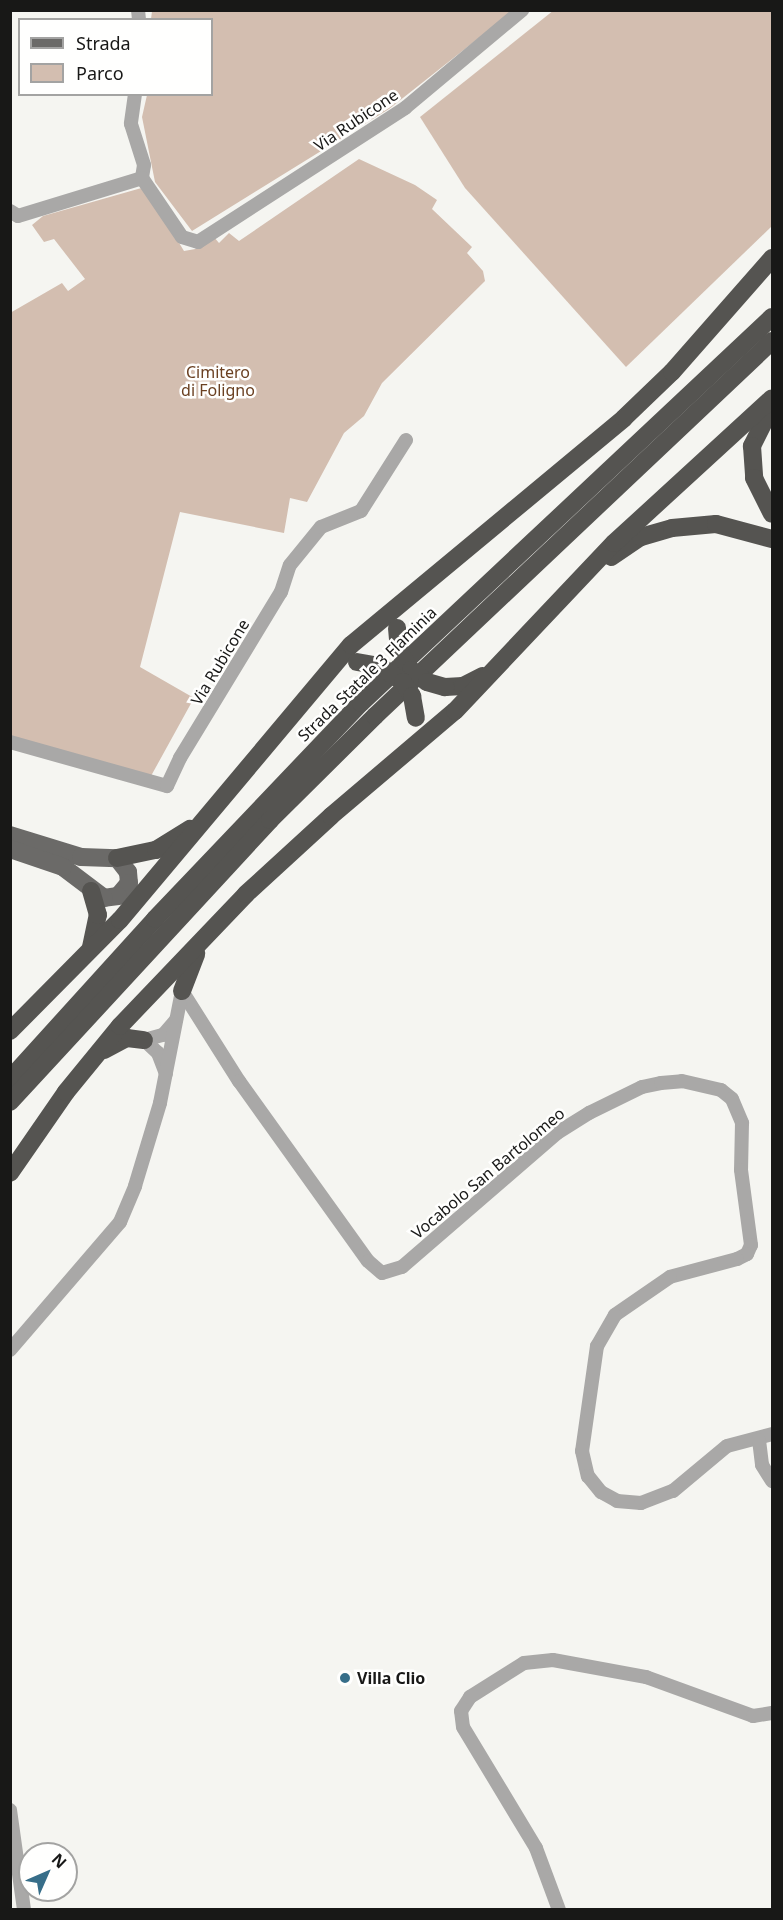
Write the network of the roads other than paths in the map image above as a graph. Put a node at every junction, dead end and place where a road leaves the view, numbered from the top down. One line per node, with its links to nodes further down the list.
1 (522, 10): 3 (street, Via Rubicone)
2 (135, 96): 3 (street)
3 (142, 178): 4 (street)
4 (13, 218)
5 (772, 258): 14 (highway)
6 (772, 317): 32 (highway, Strada Statale 3 Flaminia)
7 (772, 341): 33 (highway)
8 (772, 398): 13 (highway)
9 (772, 406): 11 (highway)
10 (406, 440): 17 (street, Via Rubicone)
11 (772, 514)
12 (772, 539): 13 (highway)
13 (595, 567): 16 (highway)
14 (406, 596): 15 (highway); 16 (highway, bridge)
15 (332, 665): 18 (highway, bridge); 19 (highway)
16 (491, 670): 18 (highway)
17 (10, 742)
18 (410, 749): 24 (highway)
19 (211, 813): 22 (highway); 25 (highway)
20 (10, 835): 22 (main road)
21 (10, 849): 23 (main road)
22 (117, 858): 23 (main road)
23 (91, 891): 25 (highway)
24 (206, 935): 26 (highway); 30 (highway)
25 (88, 953): 28 (highway)
26 (182, 991): 27 (street); 36 (street, Vocabolo San Bartolomeo)
27 (176, 1019): 29 (street); 31 (street)
28 (10, 1031)
29 (144, 1040): 30 (highway); 31 (street)
30 (89, 1063): 34 (highway)
31 (166, 1076): 35 (street)
32 (10, 1079)
33 (10, 1102)
34 (10, 1173)
35 (10, 1350)
36 (766, 1437): 37 (street)
37 (772, 1481)
38 (772, 1713): 41 (street)
39 (10, 1810): 40 (street)
40 (24, 1910)
41 (559, 1910)

